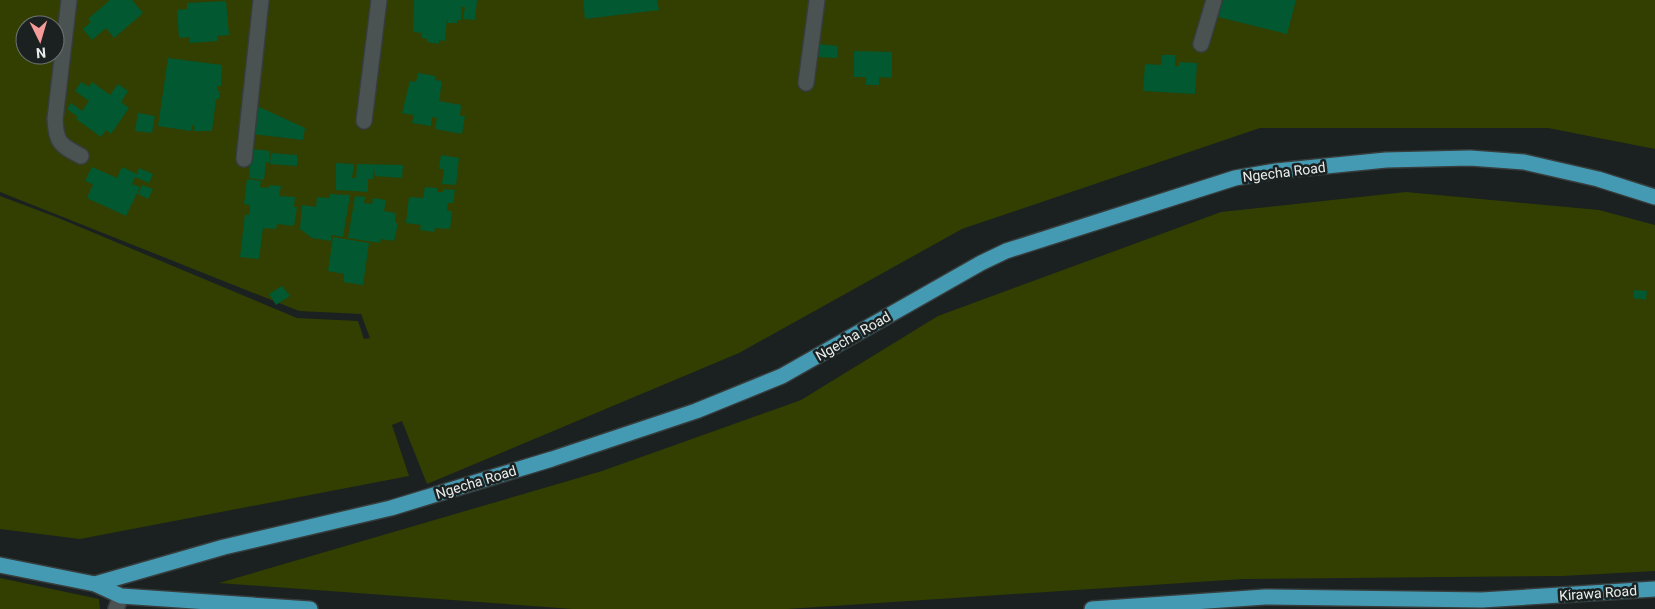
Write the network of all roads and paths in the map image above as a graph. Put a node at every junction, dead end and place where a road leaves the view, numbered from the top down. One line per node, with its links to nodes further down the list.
1 (69, 0): 9 (street)
2 (261, 0): 10 (street)
3 (379, 0): 8 (street)
4 (817, 0): 7 (street)
5 (1214, 0): 6 (street)
6 (1201, 44)
7 (806, 83)
8 (364, 121)
9 (81, 156)
10 (244, 159)
11 (1655, 197): 13 (main road, Ngecha Road)
12 (0, 565): 13 (main road)
13 (95, 584): 15 (main road)
14 (1655, 589): 17 (main road, Kirawa Road)
15 (118, 602): 16 (main road)
16 (310, 609)
17 (1092, 609)

